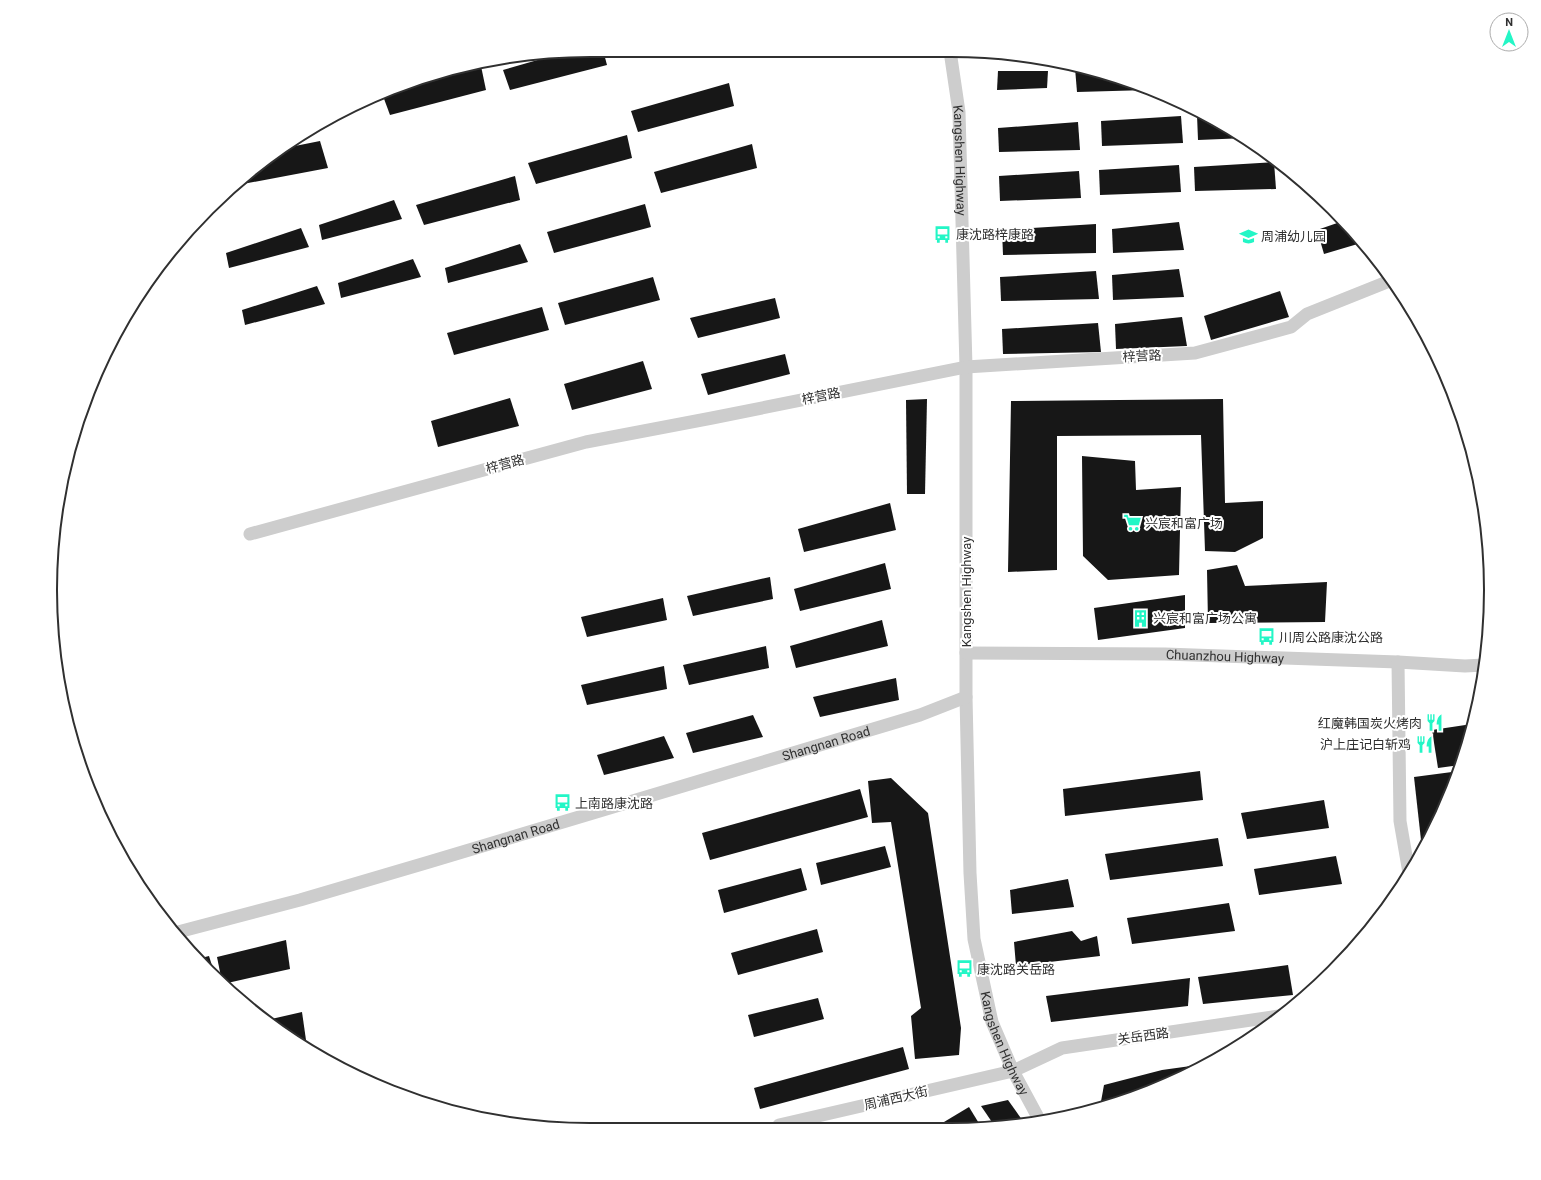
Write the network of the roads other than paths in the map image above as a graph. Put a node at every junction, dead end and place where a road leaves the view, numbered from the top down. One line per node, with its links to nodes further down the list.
1 (951, 57): 3 (street, Kangshen Highway)
2 (1386, 282): 3 (street, 梓营路)
3 (966, 367): 4 (street, 梓营路); 5 (street, Kangshen Highway)
4 (250, 534)
5 (966, 653): 6 (street, Chuanzhou Highway); 8 (street, Kangshen Highway)
6 (1398, 662): 7 (street, Chuanzhou Highway); 9 (street)
7 (1478, 665)
8 (966, 697): 10 (street, Shangnan Road); 12 (street, Kangshen Highway)
9 (1408, 865)
10 (181, 931)
11 (1269, 1018): 12 (street, 关岳西路)
12 (1013, 1071): 13 (street, Kangshen Highway); 14 (street, 周浦西大街)
13 (1037, 1116)
14 (787, 1123)

